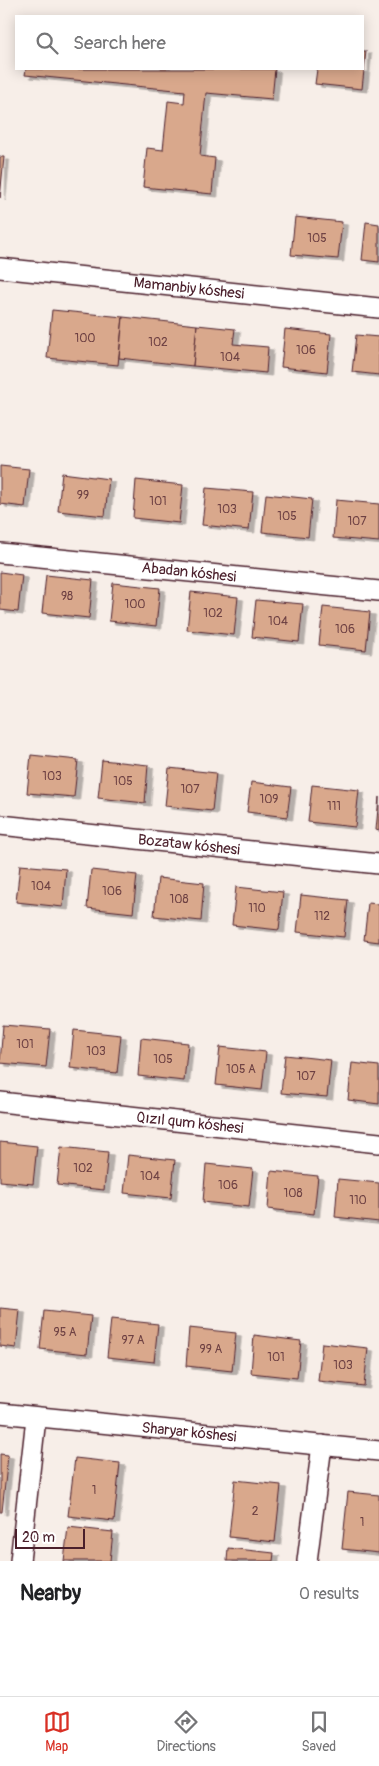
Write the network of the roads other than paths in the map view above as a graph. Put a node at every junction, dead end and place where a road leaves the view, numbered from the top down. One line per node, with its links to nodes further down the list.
1 (0, 268): 2 (street, Mamanbiy kóshesi)
2 (379, 308)
3 (0, 552): 4 (street, Abadan kóshesi)
4 (379, 591)
5 (0, 825): 6 (street, Bozataw kóshesi)
6 (379, 864)
7 (0, 1102): 8 (street, Qızıl qum kóshesi)
8 (379, 1143)
9 (0, 1413): 10 (street, Sharyar kóshesi)
10 (36, 1418): 11 (street, Sharyar kóshesi); 13 (street)
11 (322, 1445): 12 (street, Sharyar kóshesi); 14 (street)
12 (379, 1451)
13 (20, 1561)
14 (307, 1561)

